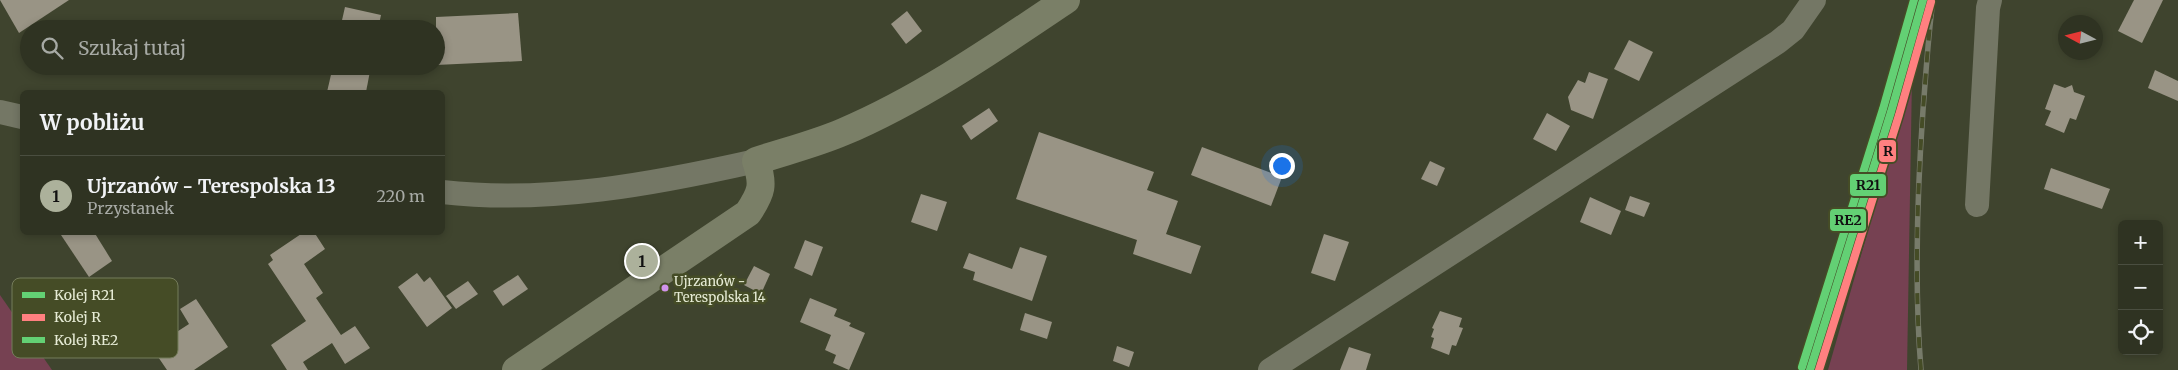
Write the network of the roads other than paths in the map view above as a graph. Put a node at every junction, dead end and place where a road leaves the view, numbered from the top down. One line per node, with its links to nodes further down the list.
1 (1066, 0): 6 (main road)
2 (1814, 0): 10 (street)
3 (1990, 0): 8 (street)
4 (0, 112): 5 (street)
5 (20, 117)
6 (756, 161): 7 (street); 9 (main road)
7 (445, 192)
8 (1977, 205)
9 (516, 370)
10 (1270, 370)

